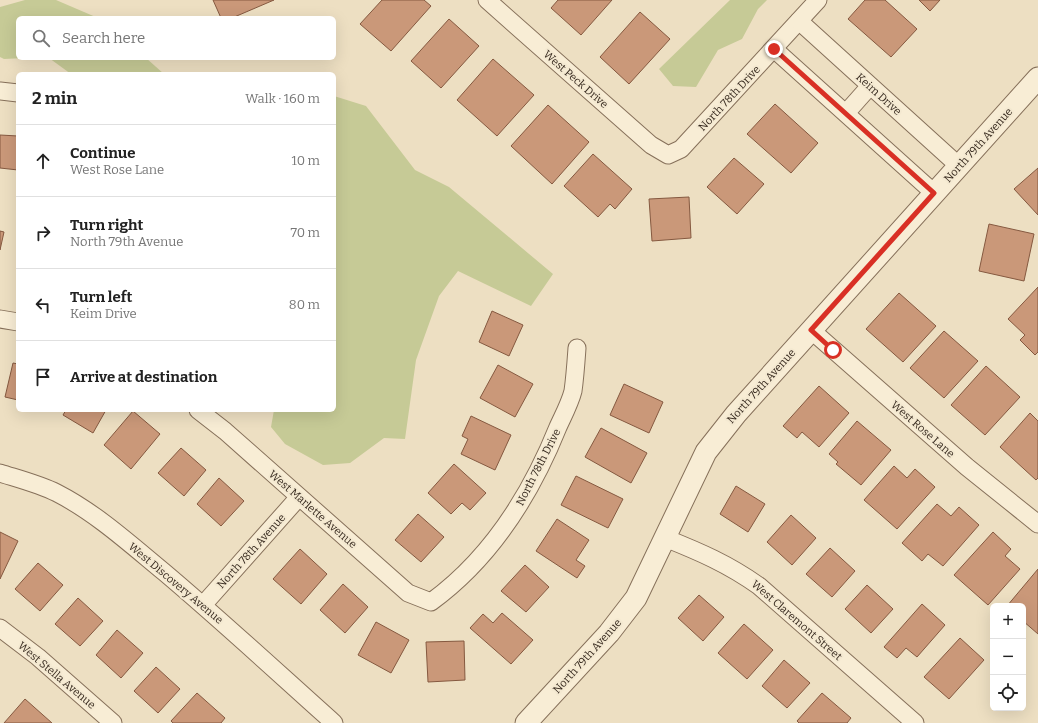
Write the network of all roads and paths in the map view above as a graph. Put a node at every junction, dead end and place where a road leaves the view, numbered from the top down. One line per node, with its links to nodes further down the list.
1 (487, 0): 10 (street, West Peck Drive)
2 (818, 0): 3 (street, North 78th Drive)
3 (799, 21): 4 (street, North 78th Drive); 6 (street, Keim Drive)
4 (774, 49): 9 (street); 10 (street, North 78th Drive)
5 (1038, 78): 11 (street, North 79th Avenue)
6 (870, 86): 9 (street); 11 (street, Keim Drive)
7 (0, 91): 8 (street)
8 (16, 93)
9 (846, 113): 12 (street)
10 (668, 155)
11 (959, 166): 12 (street, North 79th Avenue)
12 (934, 193): 15 (street, North 79th Avenue)
13 (0, 319): 14 (street)
14 (16, 322)
15 (811, 330): 20 (street, West Rose Lane); 21 (street, North 79th Avenue)
16 (578, 348): 22 (street, North 78th Drive)
17 (201, 412): 19 (street, West Marlette Avenue)
18 (0, 473): 23 (street, West Discovery Avenue)
19 (299, 497): 22 (street, West Marlette Avenue); 23 (street, North 78th Avenue)
20 (1038, 524)
21 (665, 538): 27 (street, North 79th Avenue); 28 (street, West Claremont Street)
22 (431, 602)
23 (203, 605): 26 (street, West Discovery Avenue)
24 (0, 628): 25 (street, West Stella Avenue)
25 (113, 723)
26 (333, 723)
27 (526, 723)
28 (915, 723)

